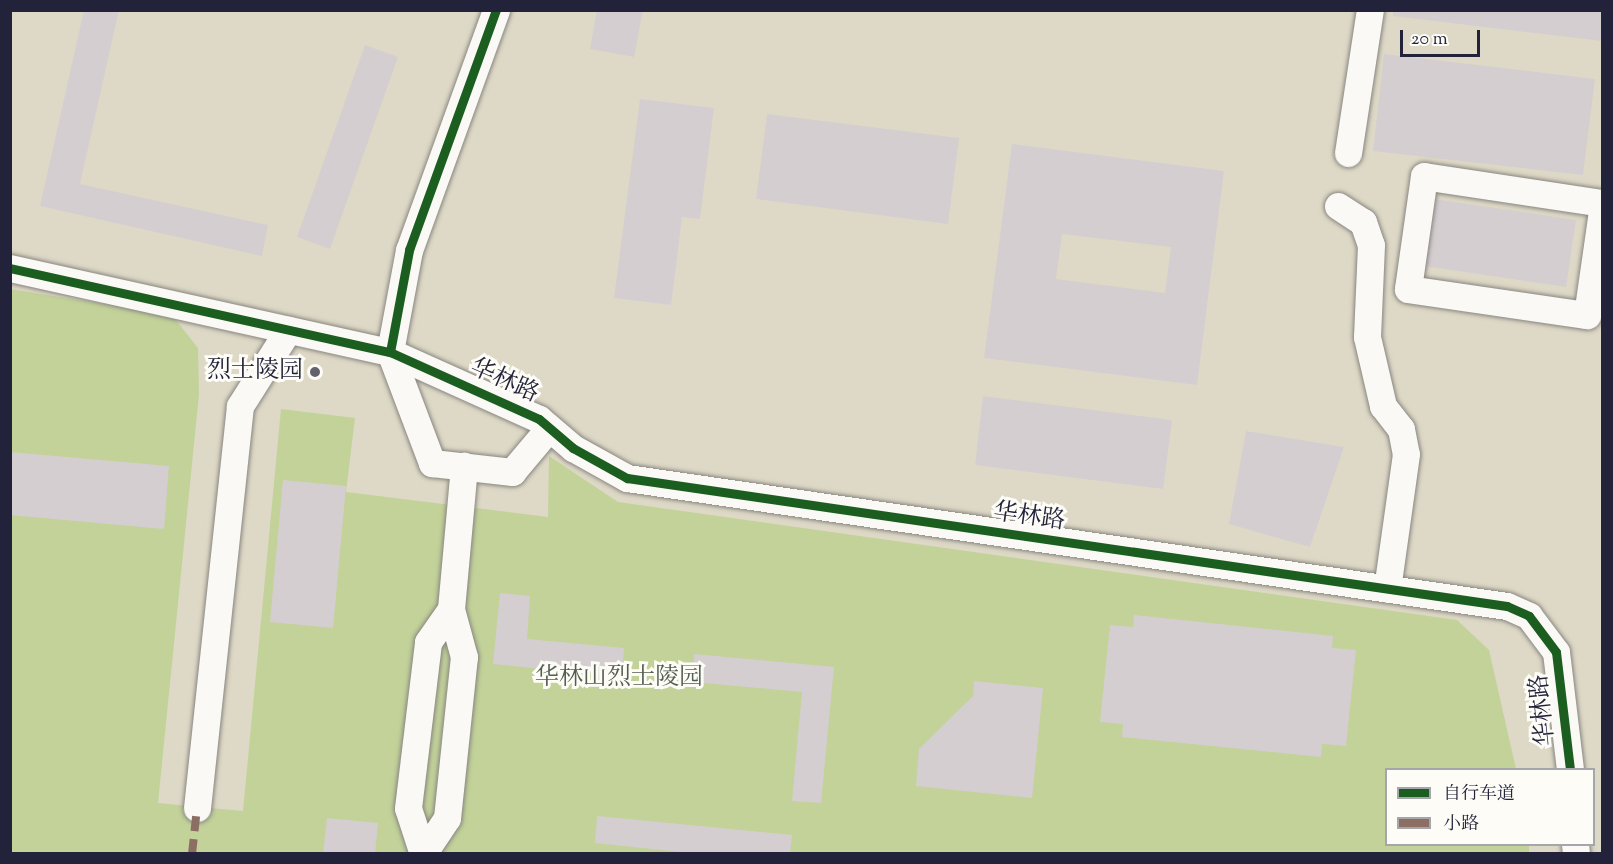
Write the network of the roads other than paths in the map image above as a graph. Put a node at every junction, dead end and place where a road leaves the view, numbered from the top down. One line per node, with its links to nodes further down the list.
1 (496, 10): 9 (street)
2 (1370, 10): 3 (street)
3 (1348, 153)
4 (1602, 203): 6 (street)
5 (1338, 206): 12 (street)
6 (1602, 211)
7 (10, 268): 8 (street, 华林路)
8 (288, 330): 9 (street, 华林路); 15 (street)
9 (390, 352): 10 (street, 华林路); 11 (street)
10 (549, 428): 11 (street); 12 (street, 华林路)
11 (464, 466): 13 (street)
12 (1387, 589): 14 (street, 华林路)
13 (451, 609): 16 (street); 16 (street)
14 (1570, 768)
15 (196, 808)
16 (423, 854)

